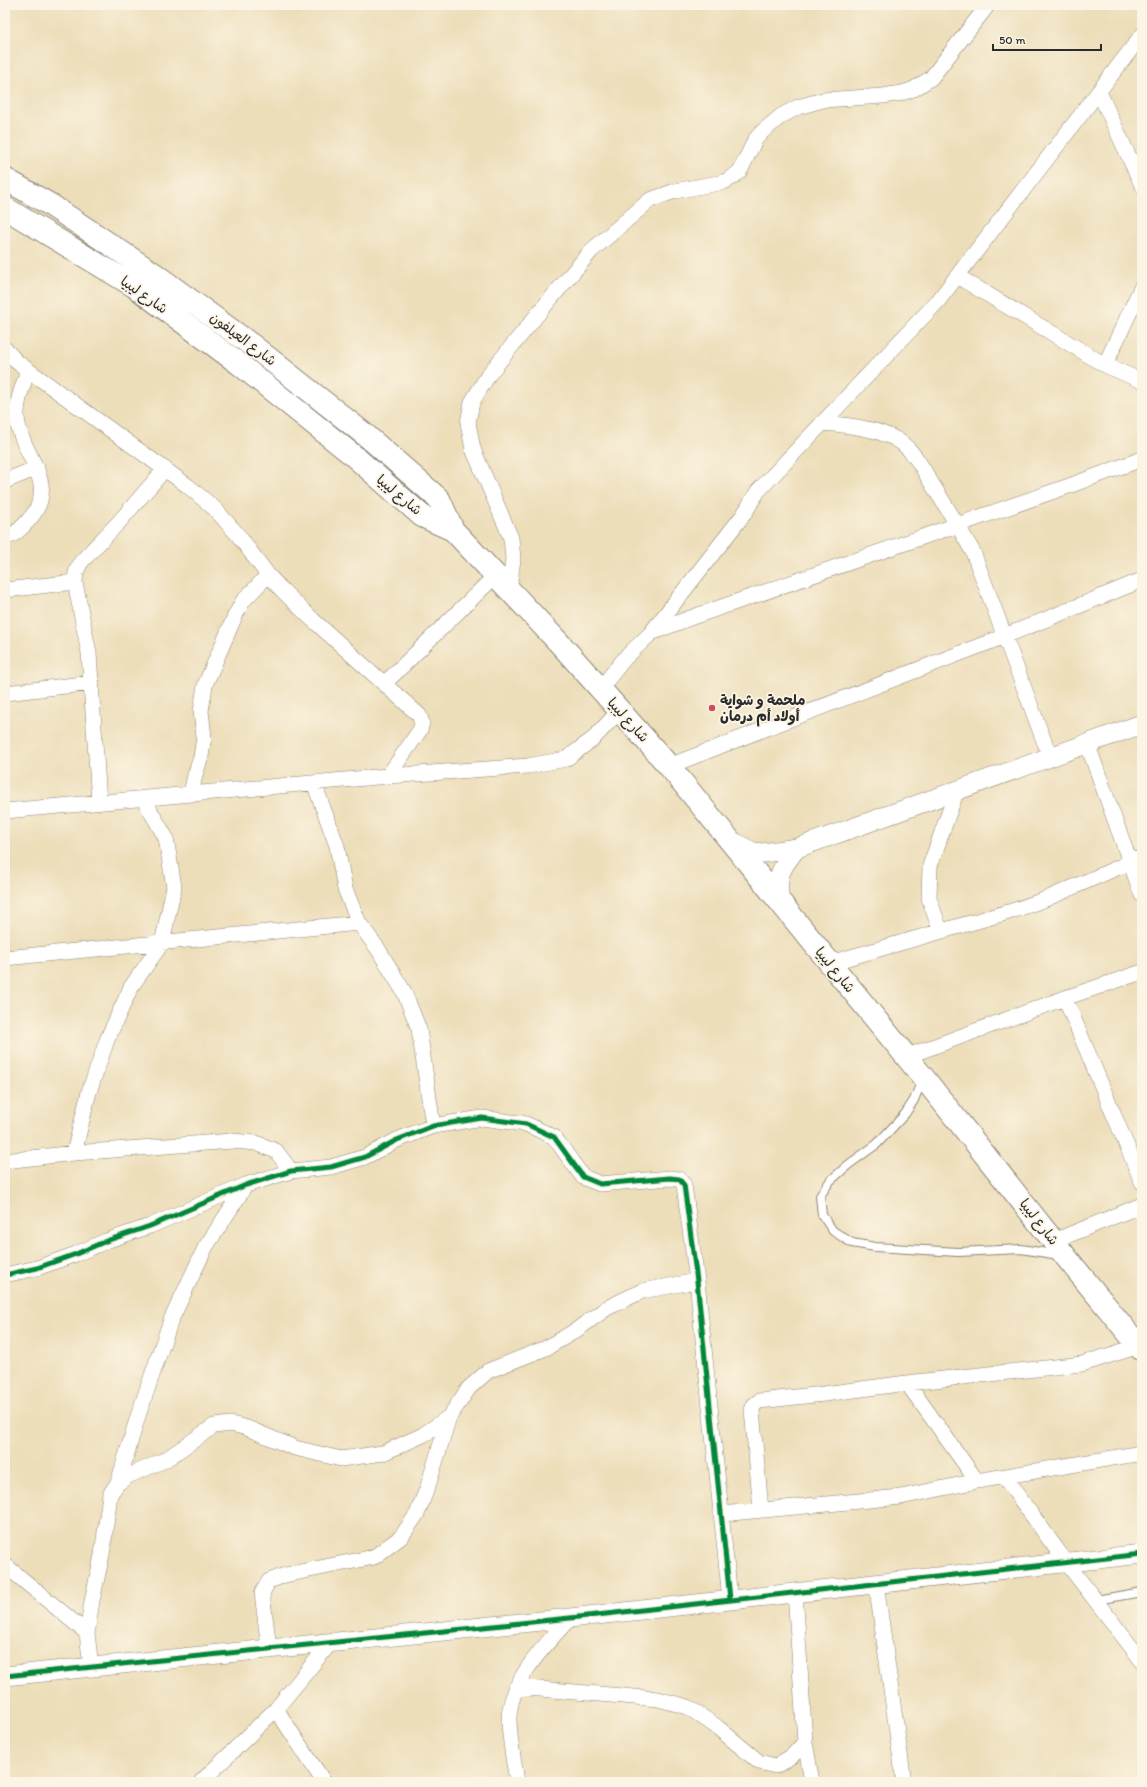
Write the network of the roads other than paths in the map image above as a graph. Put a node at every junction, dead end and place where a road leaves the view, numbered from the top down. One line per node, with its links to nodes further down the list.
1 (988, 5): 24 (street)
2 (1142, 35): 3 (street)
3 (1099, 92): 5 (street); 7 (street)
4 (5, 179): 19 (highway, شارع العيلفون)
5 (1142, 185)
6 (5, 208): 19 (highway, شارع ليبيا)
7 (958, 276): 10 (street); 13 (street)
8 (1142, 286): 10 (street)
9 (5, 349): 11 (street)
10 (1106, 365): 12 (street)
11 (28, 370): 15 (street); 16 (street)
12 (1142, 381)
13 (822, 423): 18 (street); 26 (street)
14 (1142, 459): 18 (street)
15 (37, 468): 17 (street); 20 (street)
16 (165, 469): 21 (street); 23 (street)
17 (5, 481)
18 (958, 524): 26 (street); 27 (street)
19 (454, 530): 24 (highway, شارع ليبيا)
20 (5, 537)
21 (268, 575): 29 (street); 40 (street)
22 (1142, 580): 27 (street)
23 (75, 582): 25 (street); 28 (street)
24 (503, 582): 29 (street); 30 (highway, شارع ليبيا)
25 (5, 590)
26 (650, 634): 30 (street)
27 (1005, 636): 35 (street); 36 (street)
28 (92, 683): 31 (street); 42 (street)
29 (384, 684): 37 (street)
30 (600, 689): 32 (highway, شارع ليبيا)
31 (5, 693)
32 (620, 710): 36 (highway, شارع ليبيا); 37 (street)
33 (1142, 724): 34 (street)
34 (1087, 743): 35 (street); 46 (street)
35 (1050, 756): 39 (street)
36 (668, 766): 44 (highway, شارع ليبيا)
37 (388, 776): 38 (street)
38 (314, 783): 40 (street); 49 (street)
39 (956, 790): 45 (street); 50 (street)
40 (192, 793): 41 (street)
41 (143, 798): 42 (street); 51 (street)
42 (99, 802): 43 (street)
43 (5, 811)
44 (729, 840): 45 (street); 48 (highway, شارع ليبيا)
45 (797, 848): 48 (street)
46 (1135, 859): 47 (street); 50 (street)
47 (1142, 896)
48 (780, 902): 53 (highway, شارع ليبيا)
49 (359, 923): 51 (street); 58 (street)
50 (940, 930): 53 (street)
51 (162, 943): 52 (street); 59 (street)
52 (5, 958)
53 (830, 962): 56 (highway, شارع ليبيا)
54 (1142, 972): 55 (street)
55 (1065, 998): 56 (street); 62 (street)
56 (905, 1057): 57 (highway, شارع ليبيا)
57 (923, 1077): 65 (highway, شارع ليبيا); 65 (lane)
58 (433, 1126): 61 (street); 67 (street)
59 (74, 1153): 60 (street); 61 (street)
60 (5, 1161)
61 (291, 1171): 63 (street)
62 (1142, 1182)
63 (246, 1185): 66 (street); 74 (street)
64 (1142, 1205): 65 (street)
65 (1060, 1249): 68 (highway, شارع ليبيا)
66 (5, 1275)
67 (696, 1281): 70 (street); 76 (street)
68 (1141, 1347): 69 (street)
69 (907, 1382): 73 (street); 75 (street)
70 (449, 1417): 74 (street); 88 (street)
71 (1142, 1453): 72 (street)
72 (1005, 1478): 73 (street); 78 (street)
73 (977, 1481): 75 (street)
74 (118, 1483): 86 (street)
75 (760, 1510): 76 (street)
76 (721, 1514): 83 (street)
77 (1142, 1554): 78 (street)
78 (1066, 1562): 80 (street); 84 (street)
79 (5, 1565): 86 (street)
80 (876, 1583): 81 (street); 99 (street)
81 (795, 1592): 83 (street); 94 (street)
82 (1142, 1592): 84 (lane)
83 (730, 1599): 85 (street)
84 (1096, 1600): 89 (street)
85 (570, 1618): 87 (street); 92 (street)
86 (87, 1634): 90 (street)
87 (332, 1641): 88 (street); 93 (street)
88 (269, 1648): 90 (street)
89 (1142, 1661)
90 (91, 1667): 91 (street)
91 (5, 1676)
92 (516, 1688): 94 (street); 97 (street)
93 (276, 1709): 95 (street); 96 (street)
94 (805, 1742): 98 (street)
95 (201, 1782)
96 (324, 1782)
97 (517, 1782)
98 (812, 1782)
99 (904, 1782)

